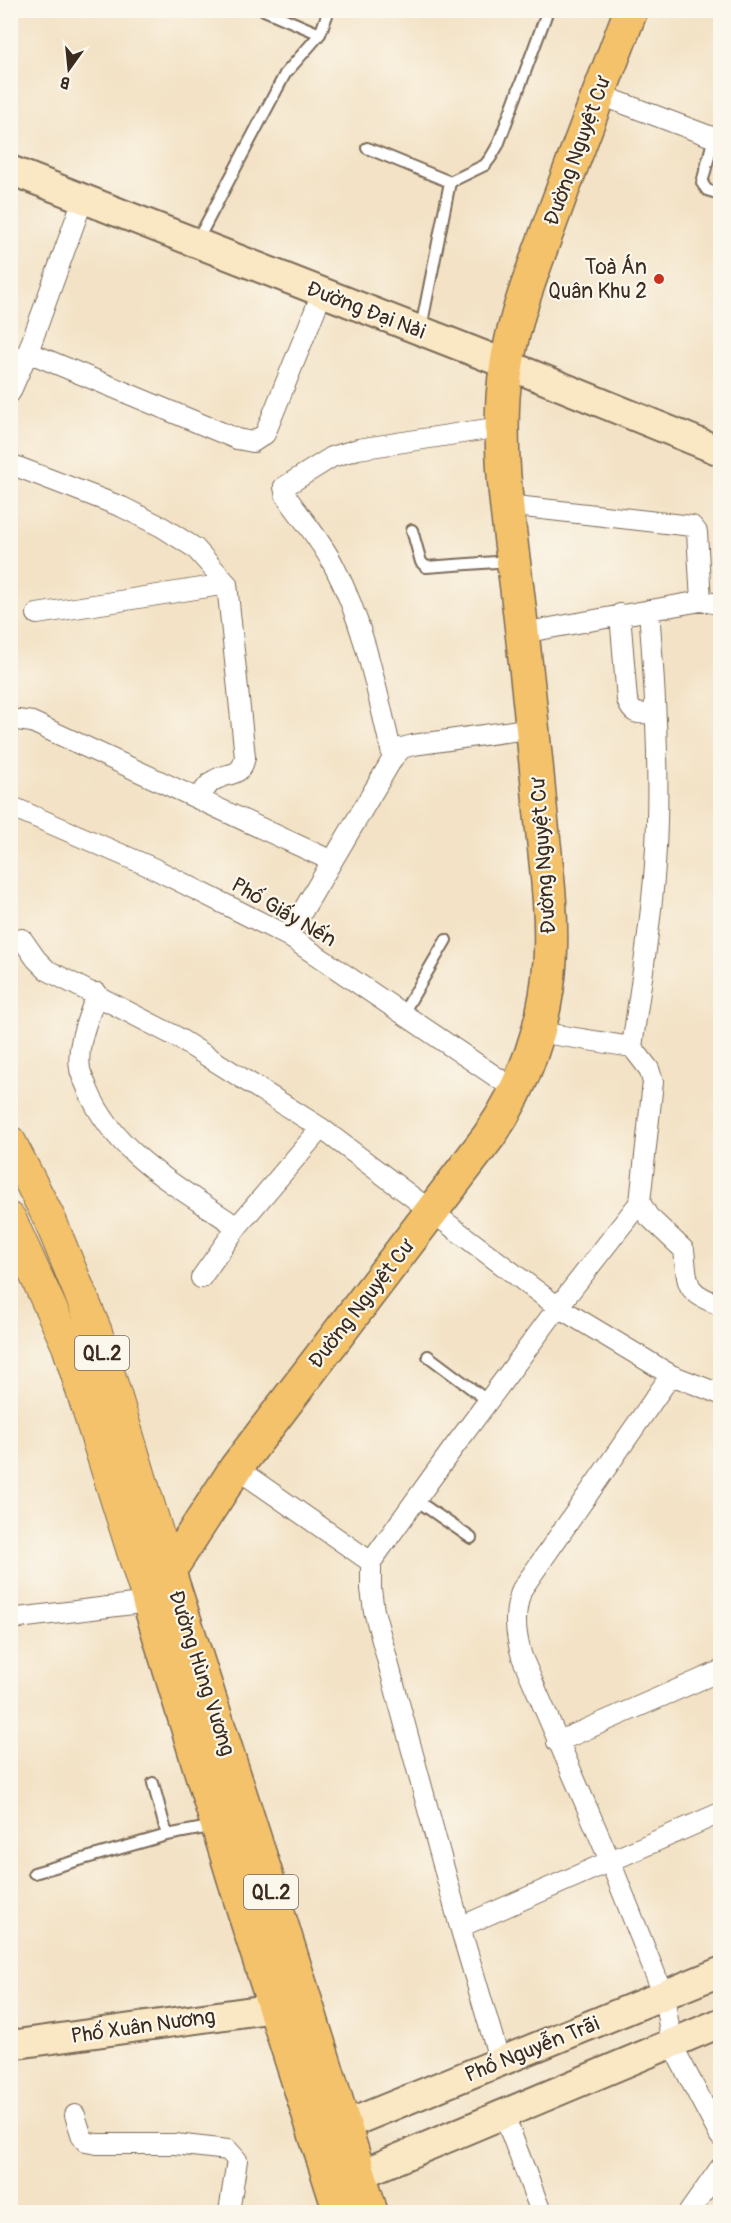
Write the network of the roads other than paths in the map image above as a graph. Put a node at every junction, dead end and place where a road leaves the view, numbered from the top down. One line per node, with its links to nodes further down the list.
1 (264, 10): 5 (lane)
2 (329, 10): 5 (lane)
3 (548, 10): 10 (lane)
4 (631, 10): 6 (highway, Đường Nguyệt Cư)
5 (320, 34): 13 (lane)
6 (598, 94): 7 (street); 17 (highway, Đường Nguyệt Cư)
7 (717, 138): 11 (lane)
8 (367, 148): 10 (lane)
9 (10, 170): 12 (street, Đường Đại Nải)
10 (450, 182): 15 (lane)
11 (720, 194)
12 (83, 199): 13 (street, Đường Đại Nải); 16 (street)
13 (195, 244): 14 (street, Đường Đại Nải)
14 (322, 293): 15 (street, Đường Đại Nải); 16 (street)
15 (420, 331): 17 (street, Đường Đại Nải)
16 (28, 352): 18 (street)
17 (506, 364): 19 (highway, Đường Nguyệt Cư); 20 (street, Đường Đại Nải)
18 (10, 393)
19 (501, 428): 22 (highway, Đường Nguyệt Cư); 34 (street)
20 (720, 451)
21 (10, 465): 25 (street)
22 (507, 505): 24 (highway, Đường Nguyệt Cư); 26 (street)
23 (412, 530): 24 (lane)
24 (513, 561): 30 (highway, Đường Nguyệt Cư)
25 (227, 584): 29 (street); 35 (street)
26 (711, 603): 27 (street)
27 (649, 610): 28 (street); 31 (street)
28 (620, 614): 30 (street); 31 (street)
29 (37, 615)
30 (522, 633): 33 (highway, Đường Nguyệt Cư)
31 (654, 713): 44 (street)
32 (10, 719): 35 (street)
33 (533, 728): 34 (street); 43 (highway, Đường Nguyệt Cư)
34 (393, 758): 37 (street)
35 (198, 799): 37 (street)
36 (10, 806): 38 (street, Phố Giấy Nến)
37 (332, 861): 38 (street)
38 (288, 936): 42 (street, Phố Giấy Nến)
39 (22, 939): 41 (street)
40 (446, 939): 42 (lane)
41 (97, 993): 46 (street); 51 (street)
42 (402, 1015): 45 (street, Phố Giấy Nến)
43 (537, 1032): 44 (street); 45 (highway, Đường Nguyệt Cư)
44 (632, 1047): 48 (street)
45 (517, 1091): 49 (highway, Đường Nguyệt Cư)
46 (321, 1128): 49 (street); 51 (street)
47 (10, 1143): 63 (main road, Đường Hùng Vương / QL.2)
48 (640, 1202): 53 (street); 54 (street)
49 (433, 1211): 54 (street); 59 (highway, Đường Nguyệt Cư)
50 (10, 1219): 64 (main road, Đường Hùng Vương / QL.2)
51 (237, 1227): 52 (street)
52 (201, 1278)
53 (720, 1305)
54 (558, 1307): 56 (street); 58 (street)
55 (428, 1356): 58 (lane)
56 (670, 1375): 57 (street); 67 (street)
57 (720, 1394)
58 (488, 1401): 60 (street)
59 (236, 1468): 62 (street); 63 (highway, Đường Nguyệt Cư)
60 (416, 1500): 61 (lane); 62 (street)
61 (471, 1538)
62 (371, 1562): 74 (street)
63 (169, 1572): 64 (highway, Đường Nguyệt Cư); 84 (highway, Đường Hùng Vương / QL.2)
64 (149, 1602): 65 (street); 70 (highway, Đường Hùng Vương / QL.2)
65 (10, 1619)
66 (720, 1671): 67 (street)
67 (557, 1742): 72 (street)
68 (153, 1783): 71 (lane)
69 (720, 1813): 72 (street)
70 (218, 1825): 71 (lane); 77 (highway, Đường Hùng Vương / QL.2)
71 (167, 1835): 73 (lane)
72 (610, 1861): 74 (street); 76 (street)
73 (34, 1873)
74 (460, 1927): 81 (street)
75 (720, 1972): 76 (street, Phố Nguyễn Trãi)
76 (664, 1996): 80 (street); 81 (street, Phố Nguyễn Trãi)
77 (275, 2008): 79 (street, Phố Xuân Nương); 89 (highway, Đường Hùng Vương / QL.2)
78 (720, 2023): 80 (street)
79 (10, 2045)
80 (672, 2045): 83 (street); 85 (street)
81 (501, 2062): 84 (street, Phố Nguyễn Trãi)
82 (75, 2115): 88 (street)
83 (504, 2115): 87 (street); 91 (street)
84 (344, 2126): 87 (highway, Đường Hùng Vương / QL.2)
85 (720, 2136)
86 (720, 2168): 92 (street)
87 (359, 2175): 90 (highway, Đường Hùng Vương / QL.2)
88 (229, 2212)
89 (340, 2212)
90 (371, 2212)
91 (541, 2212)
92 (689, 2212)

